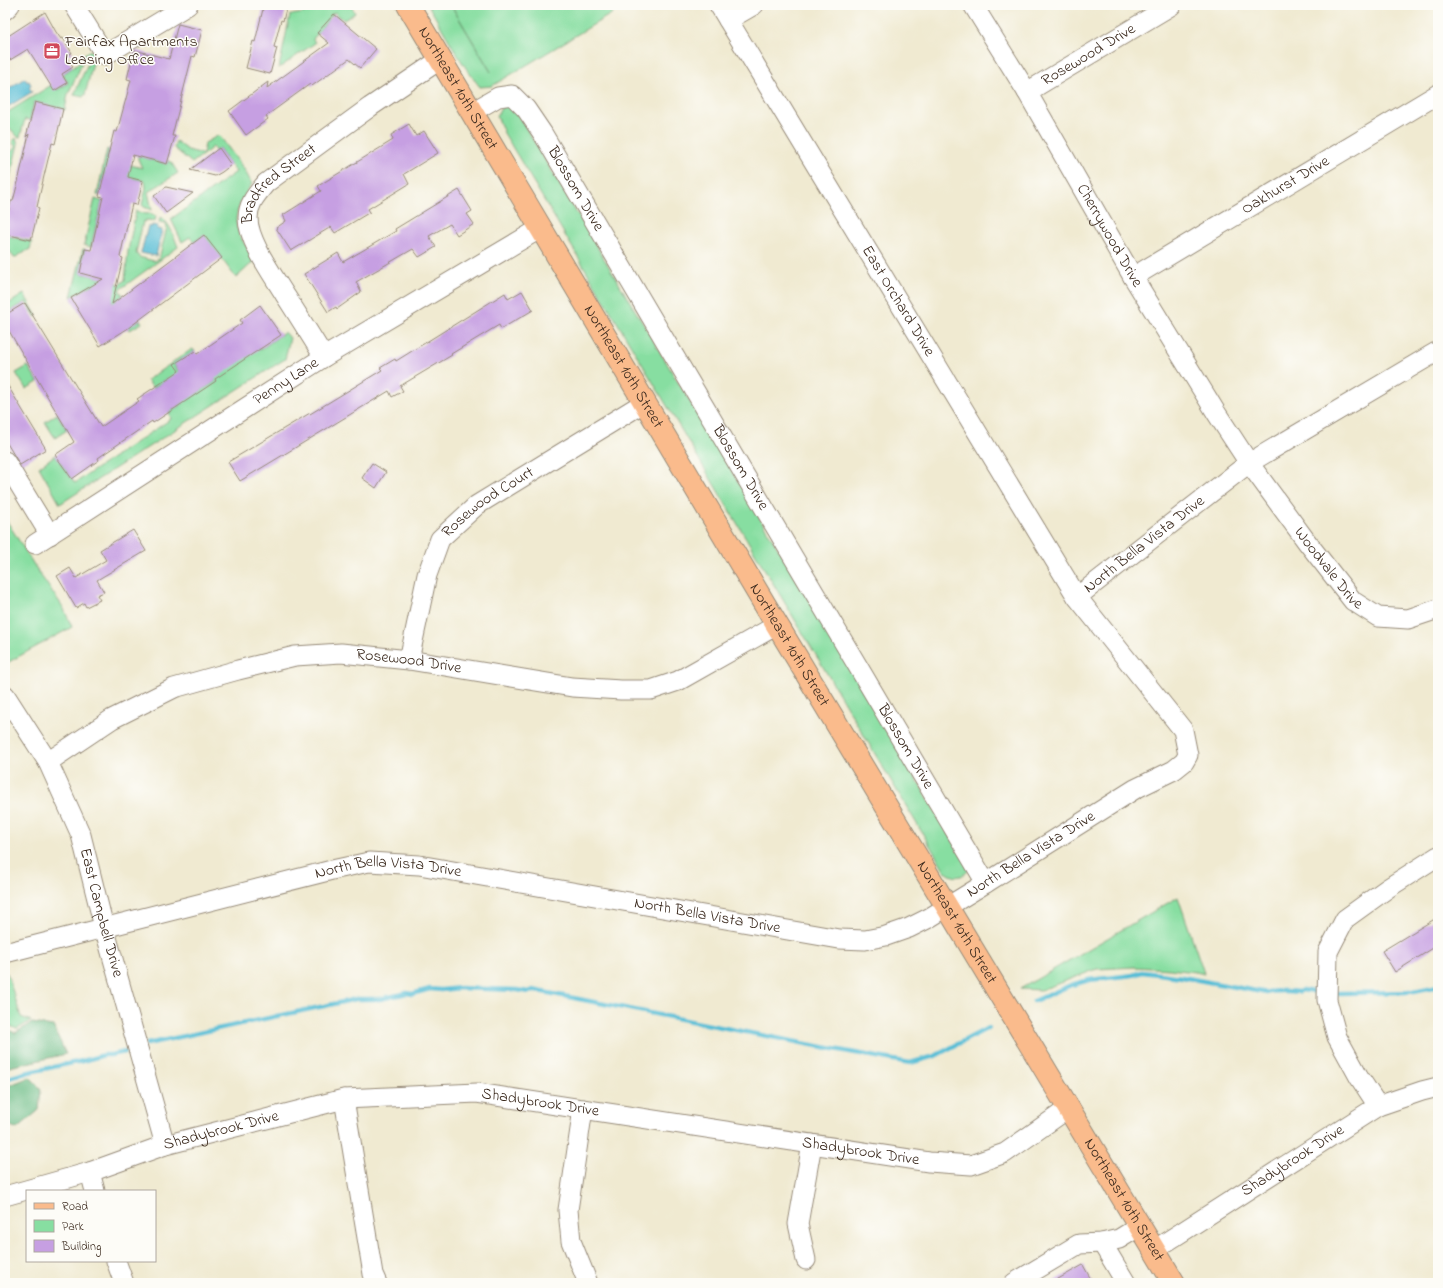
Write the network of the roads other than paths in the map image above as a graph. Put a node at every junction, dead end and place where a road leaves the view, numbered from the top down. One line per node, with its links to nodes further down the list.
1 (10, 5): 8 (street)
2 (74, 5): 3 (street)
3 (188, 5)
4 (408, 5): 10 (main road, Northeast 10th Street)
5 (754, 5): 9 (street)
6 (973, 5): 11 (street, Cherrywood Drive)
7 (1172, 5): 11 (street, Rosewood Drive)
8 (5, 10)
9 (723, 13): 21 (street, East Orchard Drive)
10 (441, 59): 13 (main road, Northeast 10th Street); 17 (street, Bradfred Street)
11 (1027, 92): 15 (street, Cherrywood Drive)
12 (1438, 94): 15 (street, Oakhurst Drive)
13 (472, 112): 14 (main road, Northeast 10th Street); 28 (street, Blossom Drive)
14 (541, 228): 17 (street, Penny Lane); 18 (main road, Northeast 10th Street)
15 (1133, 277): 20 (street, Cherrywood Drive)
16 (1438, 351): 20 (street, North Bella Vista Drive)
17 (324, 357): 19 (street, Penny Lane)
18 (645, 402): 23 (main road, Northeast 10th Street); 24 (street, Rosewood Court)
19 (5, 461)
20 (1249, 463): 21 (street, North Bella Vista Drive); 22 (street, Woodvale Drive)
21 (1077, 597): 28 (street, North Bella Vista Drive)
22 (1438, 609)
23 (777, 625): 24 (street, Rosewood Drive); 29 (main road, Northeast 10th Street)
24 (409, 660): 26 (street, Rosewood Drive)
25 (5, 695): 26 (street, East Campbell Drive)
26 (48, 762): 30 (street, East Campbell Drive)
27 (1438, 856): 34 (street)
28 (986, 883): 29 (street, North Bella Vista Drive)
29 (947, 907): 30 (street, North Bella Vista Drive); 35 (main road, Northeast 10th Street)
30 (104, 927): 31 (street, North Bella Vista Drive); 38 (street, East Campbell Drive)
31 (8, 952)
32 (1438, 1086): 34 (street, Shadybrook Drive)
33 (344, 1099): 36 (street, Shadybrook Drive); 38 (street, Shadybrook Drive); 50 (street)
34 (1378, 1106): 46 (street, Shadybrook Drive)
35 (1069, 1108): 37 (street, Shadybrook Drive); 44 (main road, Northeast 10th Street)
36 (583, 1109): 37 (street, Shadybrook Drive); 51 (street)
37 (812, 1144): 47 (street)
38 (165, 1145): 39 (street, Shadybrook Drive)
39 (90, 1172): 40 (street, Shadybrook Drive); 42 (street)
40 (26, 1190)
41 (26, 1190): 43 (street, Shadybrook Drive)
42 (95, 1190)
43 (5, 1196)
44 (1140, 1226): 45 (street); 46 (main road, Northeast 10th Street)
45 (1102, 1244): 52 (street); 53 (street)
46 (1154, 1250): 54 (main road, Northeast 10th Street)
47 (806, 1260)
48 (116, 1262): 49 (street)
49 (124, 1283)
50 (376, 1283)
51 (588, 1283)
52 (1014, 1283)
53 (1126, 1283)
54 (1174, 1283)

